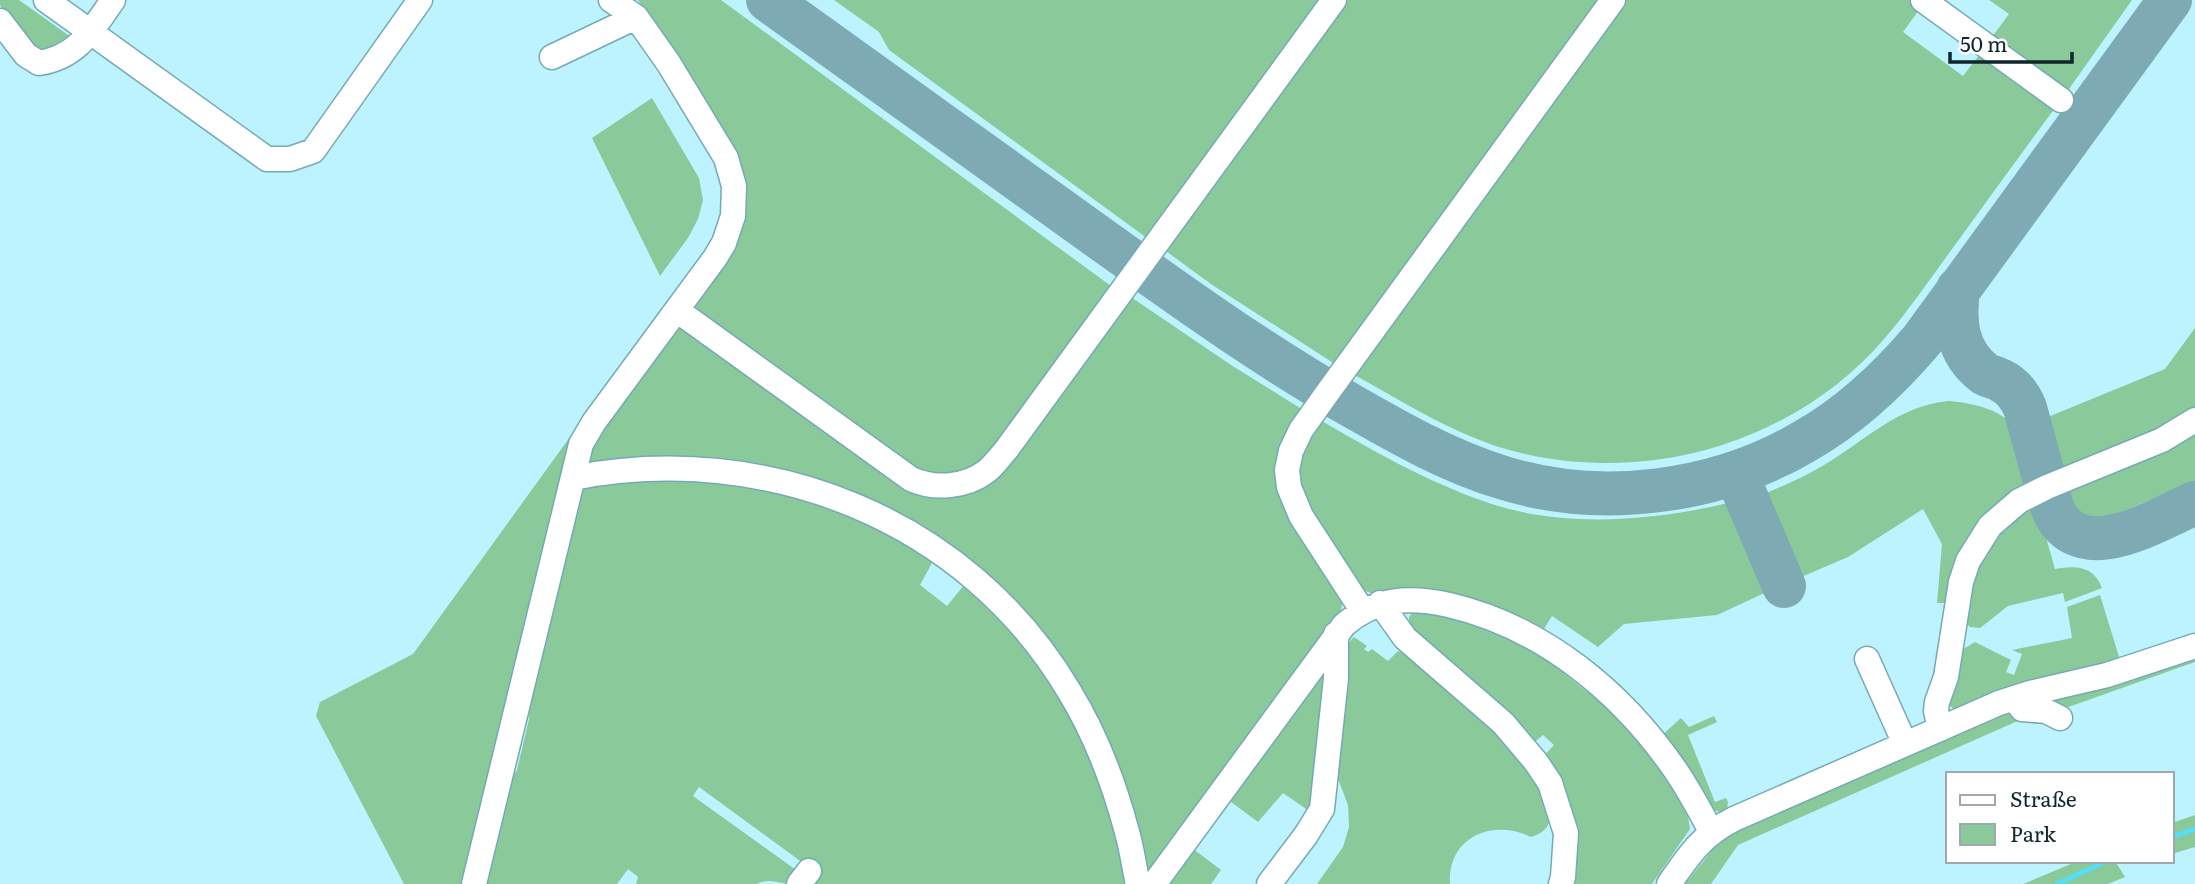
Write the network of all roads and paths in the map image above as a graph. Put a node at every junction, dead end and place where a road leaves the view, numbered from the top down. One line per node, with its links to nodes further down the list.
1 (46, 0): 10 (street)
2 (113, 0): 10 (street)
3 (420, 0): 10 (street)
4 (611, 0): 8 (street)
5 (1334, 0): 13 (street)
6 (1613, 0): 16 (street)
7 (1923, 0): 12 (street)
8 (636, 17): 11 (street); 13 (street)
9 (0, 21): 10 (street)
10 (90, 32)
11 (552, 57)
12 (2061, 100)
13 (678, 311): 15 (street)
14 (2195, 420): 22 (street)
15 (573, 478): 25 (street); 26 (street)
16 (1371, 607): 17 (street); 24 (street); 29 (street)
17 (1336, 634): 27 (street); 28 (street)
18 (2195, 646): 20 (street)
19 (1867, 659): 23 (street)
20 (2014, 698): 21 (street); 22 (street)
21 (2060, 718)
22 (1940, 729): 23 (street)
23 (1905, 744): 24 (street)
24 (1711, 831): 30 (street)
25 (474, 884)
26 (1138, 884)
27 (1154, 884)
28 (1269, 884)
29 (1561, 884)
30 (1669, 884)

